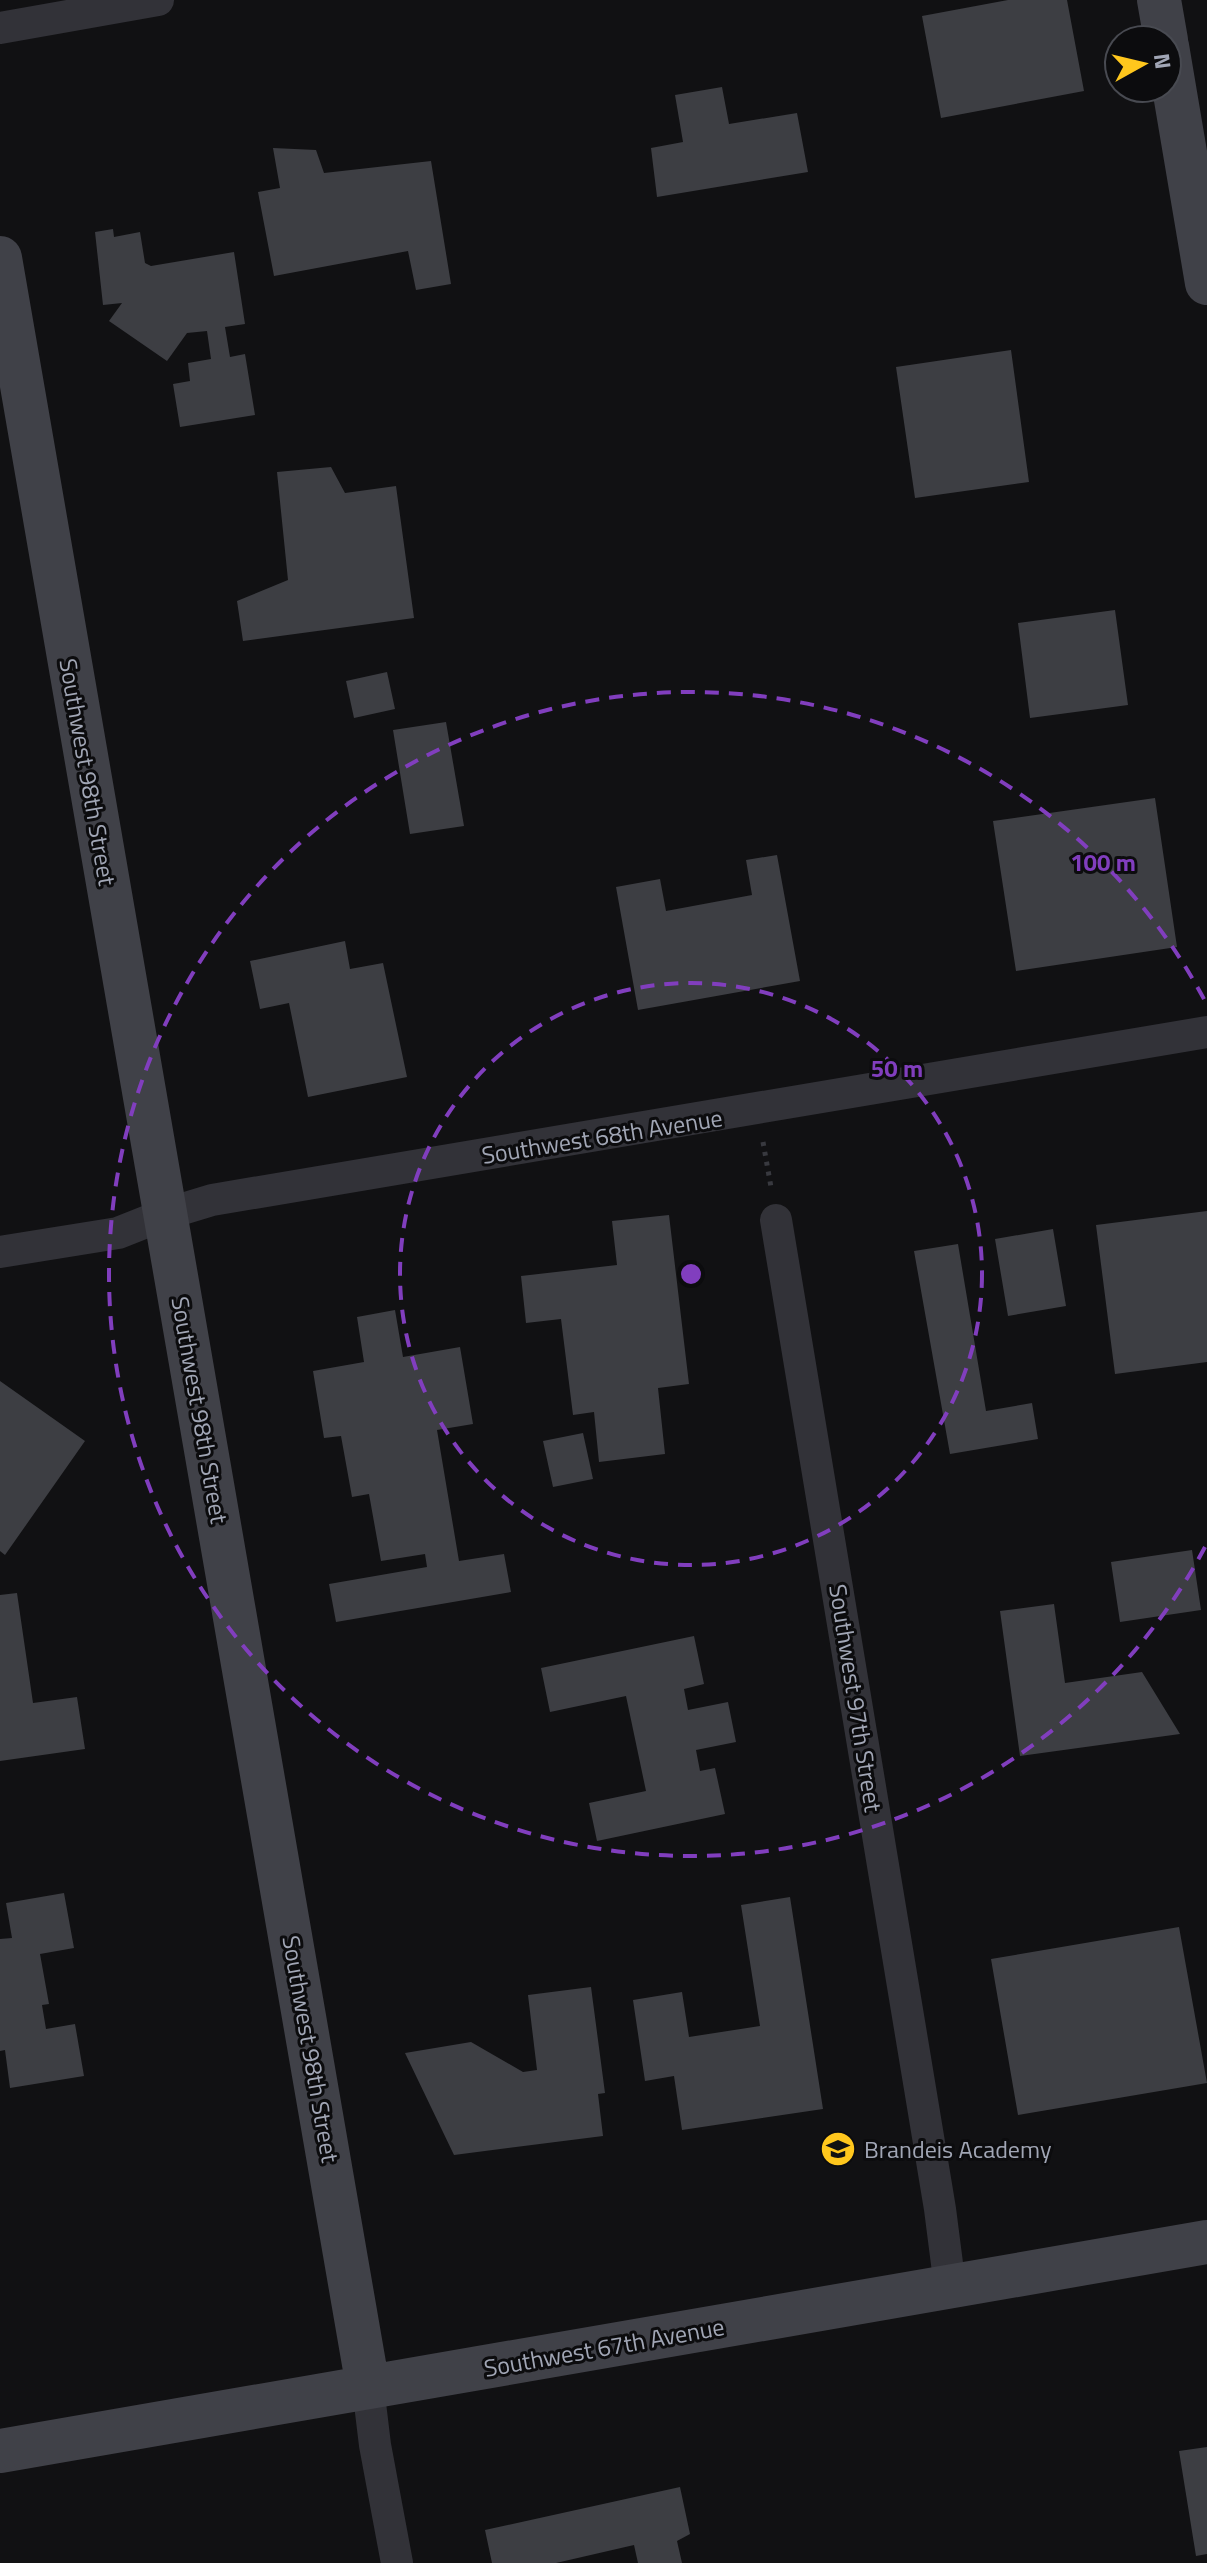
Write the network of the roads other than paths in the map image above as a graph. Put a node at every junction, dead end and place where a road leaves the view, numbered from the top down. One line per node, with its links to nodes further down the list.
1 (158, 0): 4 (street)
2 (1159, 0): 3 (street)
3 (1163, 24)
4 (0, 28)
5 (1176, 104): 7 (street)
6 (0, 258): 9 (street, Southwest 98th Street)
7 (1207, 283)
8 (1207, 1032): 9 (street, Southwest 68th Avenue)
9 (166, 1214): 11 (street, Southwest 68th Avenue); 14 (street, Southwest 98th Street)
10 (776, 1220): 13 (street, Southwest 97th Street)
11 (0, 1252)
12 (1207, 2242): 13 (street, Southwest 67th Avenue)
13 (950, 2287): 14 (street, Southwest 67th Avenue)
14 (368, 2387): 15 (street, Southwest 67th Avenue); 16 (street, Southwest 98th Street)
15 (0, 2451)
16 (397, 2563)

